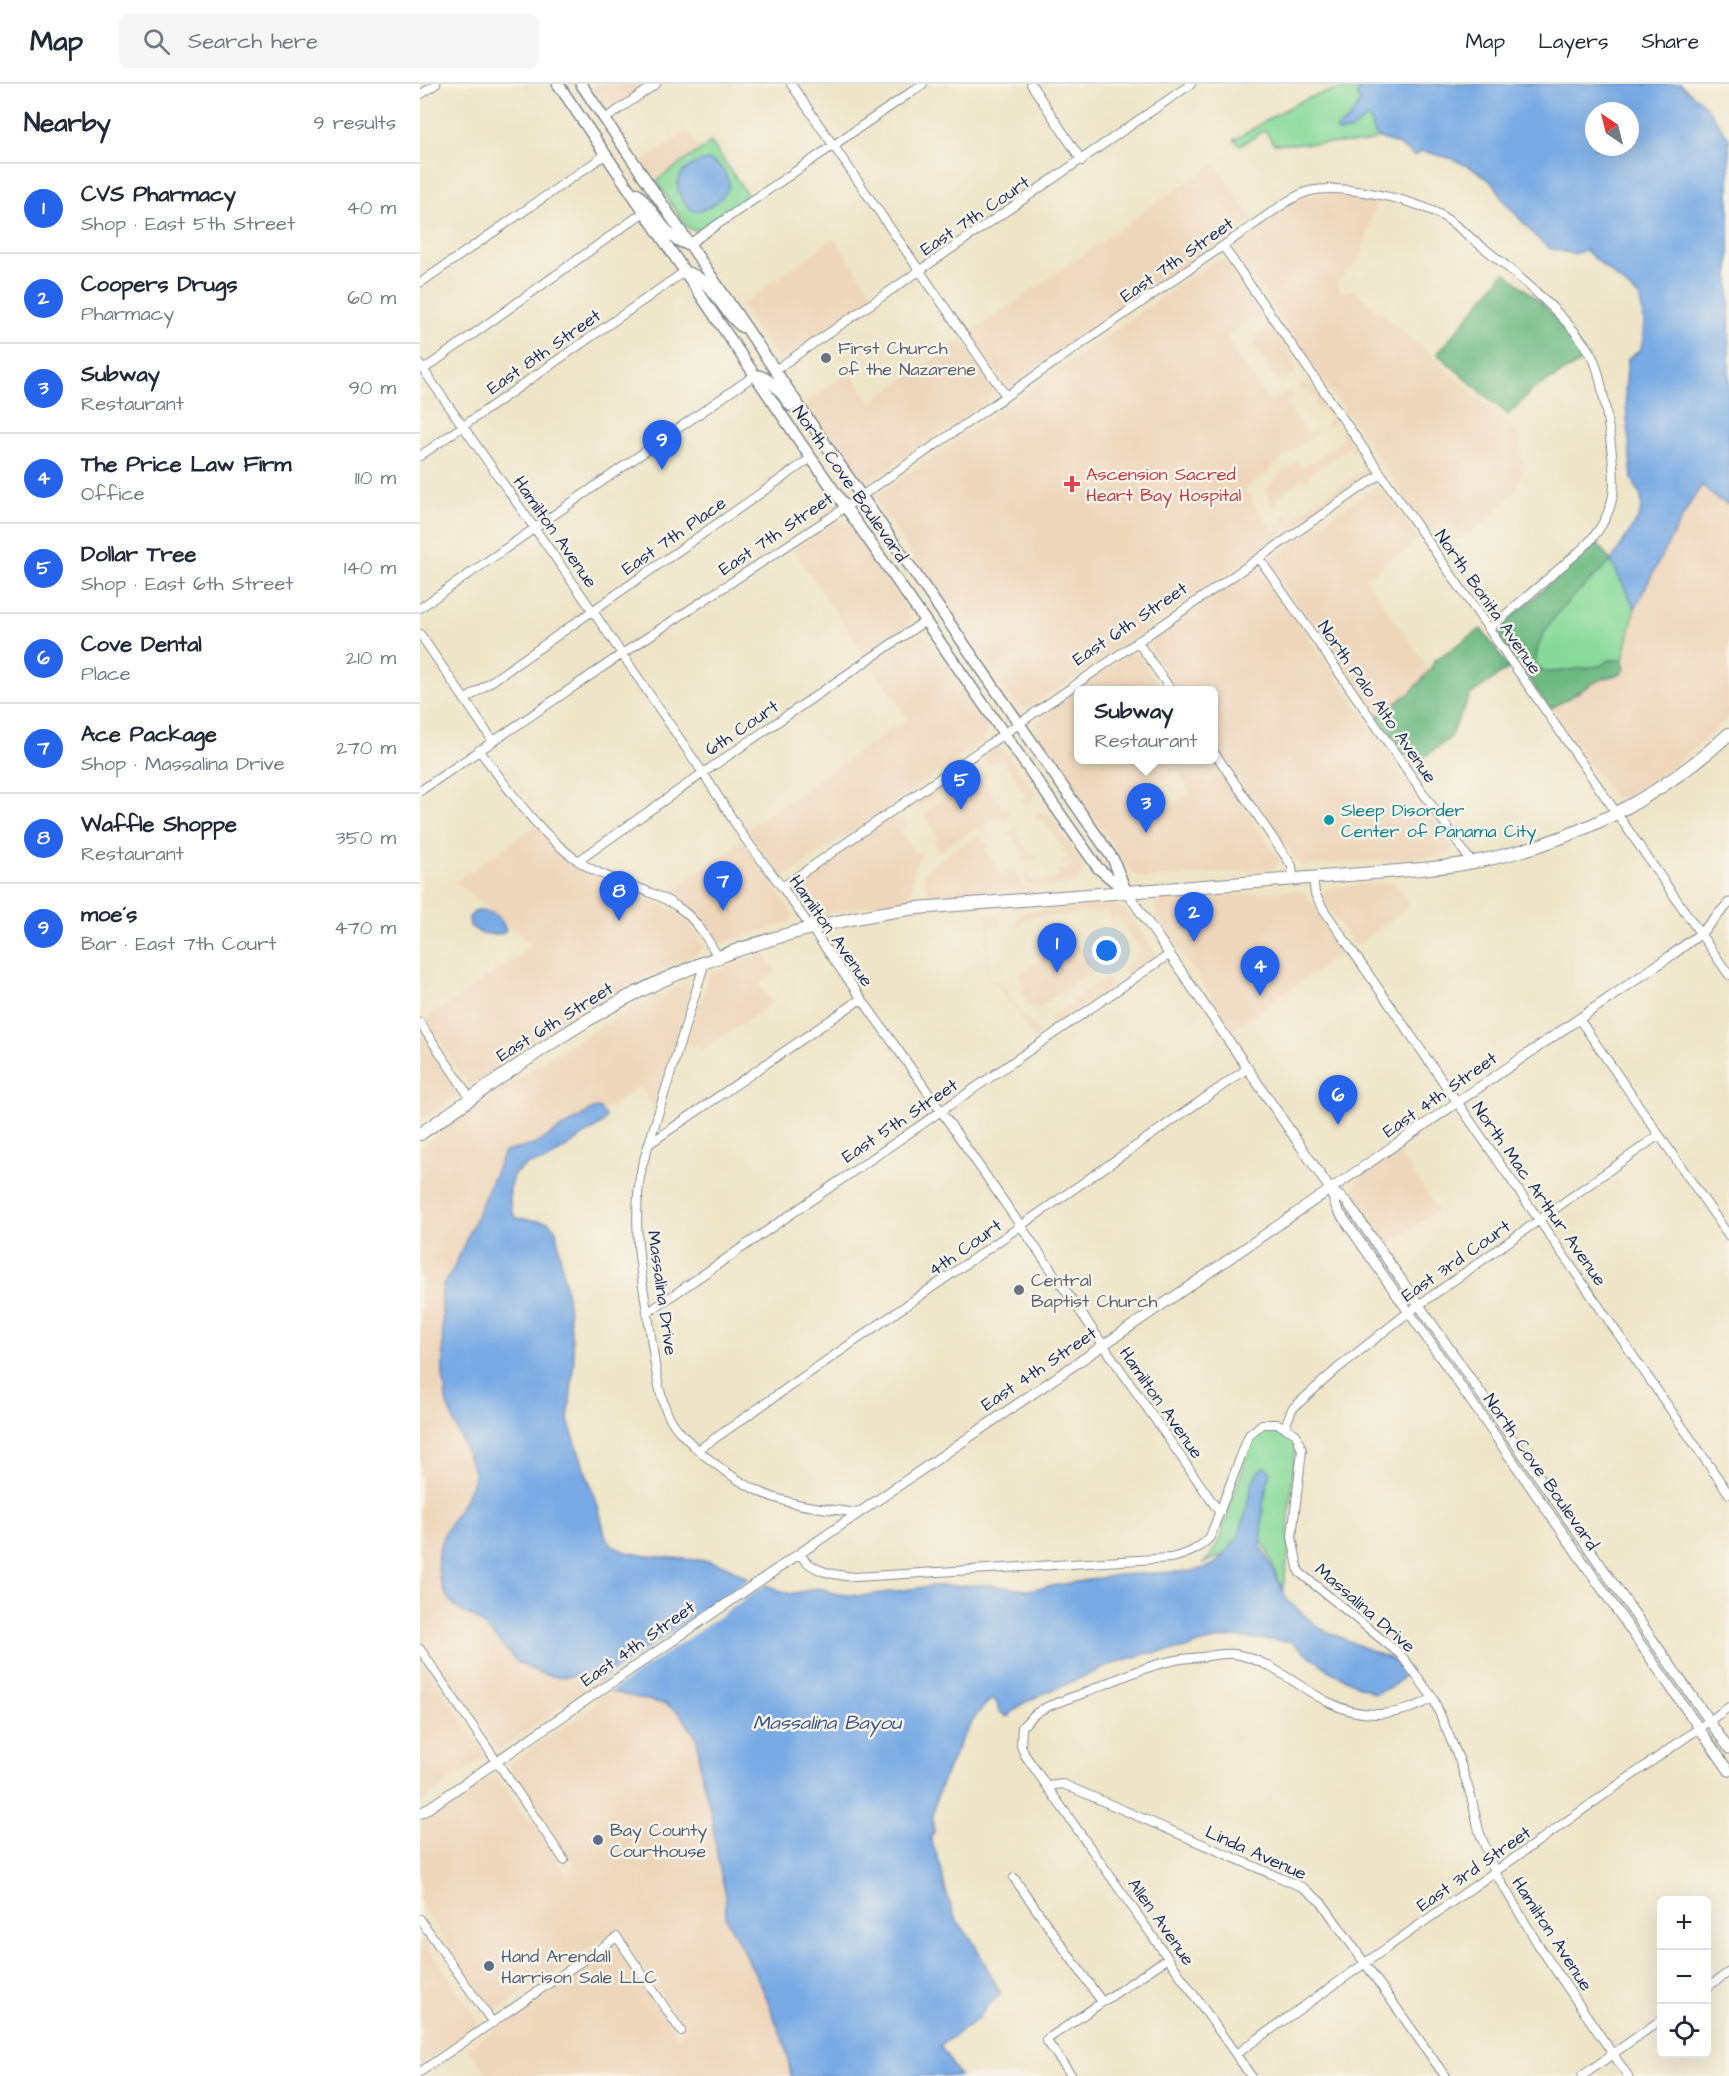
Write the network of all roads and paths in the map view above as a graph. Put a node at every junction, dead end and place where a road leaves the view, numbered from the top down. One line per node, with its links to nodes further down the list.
1 (436, 84): 10 (street)
2 (558, 84): 13 (main road, North Cove Boulevard)
3 (576, 84): 9 (main road, North Cove Boulevard)
4 (656, 84): 11 (street)
5 (791, 84): 12 (street)
6 (923, 84): 12 (street)
7 (1031, 84): 14 (street)
8 (1191, 84): 14 (street, East 7th Court)
9 (584, 88): 11 (main road, North Cove Boulevard)
10 (420, 95)
11 (604, 119): 17 (main road, North Cove Boulevard)
12 (833, 146): 17 (street); 19 (street)
13 (605, 155): 15 (main road, North Cove Boulevard); 21 (street)
14 (1082, 160): 19 (street, East 7th Court)
15 (623, 181): 16 (main road, North Cove Boulevard); 17 (main road)
16 (644, 212): 20 (main road, North Cove Boulevard); 23 (street)
17 (689, 244): 22 (main road, North Cove Boulevard)
18 (1223, 246): 26 (street, East 7th Street); 31 (street, North Bonita Avenue); 39 (street, East 7th Street)
19 (921, 271): 24 (street, East 7th Court); 26 (street)
20 (684, 272): 22 (main road); 25 (main road, North Cove Boulevard); 28 (street, East 8th Street)
21 (420, 283)
22 (749, 332): 24 (main road, North Cove Boulevard)
23 (422, 367): 28 (street, Hamilton Avenue)
24 (775, 370): 27 (main road, North Cove Boulevard)
25 (755, 375): 27 (main road); 30 (main road, North Cove Boulevard); 34 (street)
26 (1006, 396): 32 (street, East 7th Street)
27 (806, 416): 32 (main road, North Cove Boulevard)
28 (463, 427): 29 (street, East 8th Street); 34 (street, Hamilton Avenue)
29 (420, 456)
30 (812, 458): 33 (main road, North Cove Boulevard); 37 (street, East 7th Place)
31 (1381, 474): 35 (street, East 6th Street); 39 (street, North Bonita Avenue)
32 (861, 496): 33 (street, East 7th Street); 45 (main road, North Cove Boulevard)
33 (846, 507): 38 (main road, North Cove Boulevard); 42 (street, East 7th Street)
34 (533, 529): 36 (street); 37 (street, Hamilton Avenue)
35 (1259, 558): 41 (street, East 6th Street); 55 (street, North Palo Alto Avenue)
36 (420, 608)
37 (592, 610): 42 (street, Hamilton Avenue); 44 (street, East 7th Place)
38 (925, 621): 46 (main road, North Cove Boulevard); 51 (street, 6th Court)
39 (1489, 629): 53 (street, North Bonita Avenue)
40 (420, 634): 44 (street)
41 (1137, 641): 43 (street); 45 (street, East 6th Street)
42 (622, 654): 48 (street, East 7th Street); 51 (street, Hamilton Avenue)
43 (1168, 686)
44 (465, 700): 48 (street)
45 (1018, 723): 46 (street, East 6th Street); 59 (main road, North Cove Boulevard)
46 (1003, 733): 58 (street, East 6th Street); 59 (main road, North Cove Boulevard)
47 (1729, 734): 53 (main road, East 6th Street)
48 (493, 741): 49 (street, East 7th Street)
49 (479, 750): 52 (street, East 7th Street); 54 (street)
50 (1218, 758): 57 (street)
51 (703, 773): 54 (street, 6th Court); 58 (street, Hamilton Avenue)
52 (420, 791)
53 (1616, 814): 55 (main road, East 6th Street); 62 (street, North Bonita Avenue)
54 (578, 861): 64 (street)
55 (1472, 863): 56 (main road, East 6th Street)
56 (1313, 878): 57 (main road, East 6th Street); 72 (street, North Mac Arthur Avenue)
57 (1293, 879): 59 (main road, East 6th Street)
58 (782, 886): 61 (street, Hamilton Avenue)
59 (1127, 892): 61 (main road, East 6th Street); 63 (street, North Cove Boulevard)
60 (1729, 903): 62 (street, East 4th Street)
61 (810, 927): 64 (main road, East 6th Street); 67 (street, Hamilton Avenue)
62 (1700, 934): 66 (street, North Bonita Avenue); 68 (street, East 4th Street)
63 (1170, 954): 70 (street, North Cove Boulevard); 73 (street, East 5th Street)
64 (718, 957): 65 (main road, East 6th Street)
65 (705, 962): 71 (main road, East 6th Street); 76 (street, Massalina Drive)
66 (1729, 975)
67 (861, 999): 73 (street, Hamilton Avenue); 76 (street)
68 (1579, 1019): 72 (street, East 4th Street); 75 (street)
69 (420, 1023): 71 (street)
70 (1248, 1068): 77 (street, North Cove Boulevard); 79 (street, 4th Court)
71 (471, 1099): 74 (main road, East 6th Street)
72 (1457, 1102): 77 (street, East 4th Street); 78 (street, North Mac Arthur Avenue)
73 (940, 1112): 79 (street, Hamilton Avenue); 82 (street, East 5th Street)
74 (420, 1134)
75 (1659, 1135): 78 (street, East 3rd Court); 80 (street)
76 (649, 1144): 82 (street, Massalina Drive)
77 (1330, 1189): 81 (street, North Cove Boulevard); 83 (street, North Cove Boulevard); 84 (street, East 4th Street)
78 (1539, 1221): 81 (street, East 3rd Court); 87 (street, North Mac Arthur Avenue)
79 (1020, 1228): 84 (street, Hamilton Avenue); 86 (street, 4th Court)
80 (1729, 1236)
81 (1420, 1305): 83 (street, East 3rd Court); 90 (street, North Cove Boulevard)
82 (647, 1312): 86 (street, Massalina Drive)
83 (1409, 1312): 85 (street, East 3rd Court); 91 (street, North Cove Boulevard)
84 (1102, 1346): 88 (street, East 4th Street); 89 (street, Hamilton Avenue)
85 (1285, 1427): 89 (street); 94 (street, Massalina Drive)
86 (698, 1450): 88 (street, Massalina Drive)
87 (1729, 1494)
88 (858, 1513): 92 (street, East 4th Street)
89 (1220, 1513): 92 (street)
90 (1567, 1516): 91 (street); 96 (street, North Cove Boulevard)
91 (1556, 1523): 97 (street, North Cove Boulevard)
92 (799, 1554): 99 (street, East 4th Street)
93 (420, 1649): 99 (street)
94 (1433, 1698): 101 (street); 104 (street, Hamilton Avenue)
95 (1729, 1707): 96 (street, East 3rd Street)
96 (1709, 1720): 97 (street, East 3rd Street); 98 (street, North Cove Boulevard)
97 (1699, 1728): 100 (street, North Cove Boulevard); 104 (street, East 3rd Street)
98 (1729, 1749)
99 (496, 1761): 102 (street, East 4th Street); 103 (street)
100 (1729, 1771)
101 (1047, 1786): 107 (street, Allen Avenue); 108 (street, Linda Avenue)
102 (420, 1814)
103 (564, 1860)
104 (1496, 1872): 108 (street, East 3rd Street); 115 (street, Hamilton Avenue)
105 (1014, 1878): 111 (street)
106 (420, 1919): 113 (street)
107 (1168, 1958): 111 (street); 116 (street, Allen Avenue)
108 (1365, 1964): 116 (street, East 3rd Street); 120 (street, Linda Avenue)
109 (1729, 1972): 110 (street)
110 (1711, 1985)
111 (1102, 2002): 118 (street)
112 (1657, 2022): 115 (street)
113 (493, 2023): 114 (street); 117 (street)
114 (681, 2031)
115 (1613, 2053): 121 (street); 122 (street, Hamilton Avenue)
116 (1236, 2054): 119 (street, Allen Avenue)
117 (420, 2072)
118 (1072, 2076)
119 (1251, 2076)
120 (1445, 2076)
121 (1582, 2076)
122 (1628, 2076)

